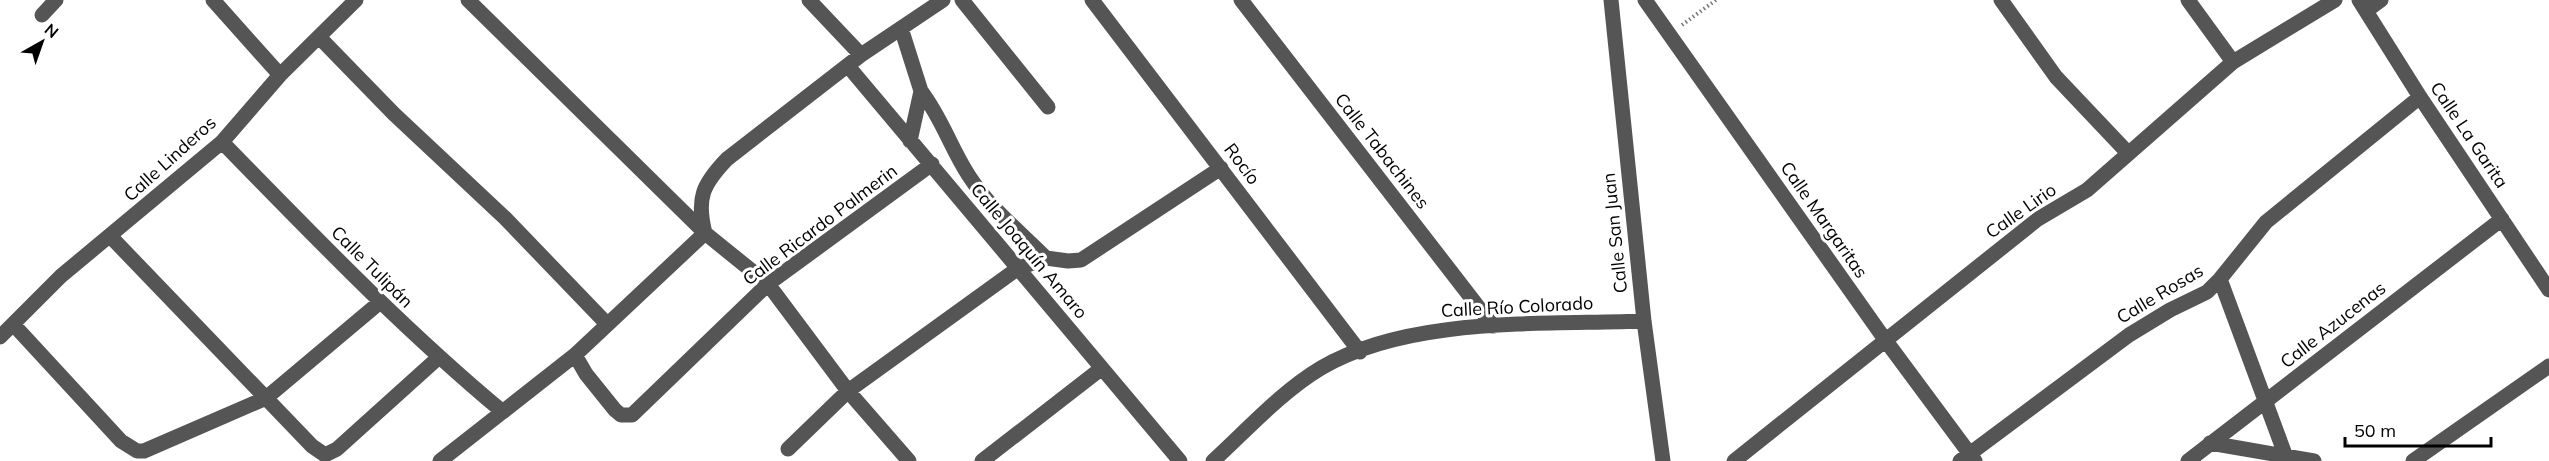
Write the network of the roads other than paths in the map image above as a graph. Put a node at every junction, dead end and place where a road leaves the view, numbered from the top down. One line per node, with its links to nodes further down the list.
1 (56, 0): 17 (street)
2 (213, 0): 23 (street)
3 (356, 0): 19 (street, Calle Linderos)
4 (468, 0): 33 (street)
5 (809, 0): 20 (street)
6 (943, 0): 18 (street)
7 (962, 0): 26 (street)
8 (1092, 0): 31 (street, Rocío)
9 (1241, 0): 44 (street, Calle Tabachines)
10 (1611, 0): 41 (street, Calle San Juan)
11 (1645, 0): 46 (street, Calle Margaritas)
12 (2001, 0): 29 (street)
13 (2188, 0): 21 (street)
14 (2335, 0): 21 (street, Calle Lirio)
15 (2381, 0): 16 (street)
16 (2362, 6): 25 (street, Calle La Garita)
17 (42, 15)
18 (901, 28): 20 (street); 24 (street)
19 (320, 38): 23 (street, Calle Linderos); 43 (street)
20 (861, 55): 22 (street)
21 (2233, 62): 29 (street, Calle Lirio)
22 (848, 66): 27 (street, Calle Joaquín Amaro); 33 (street)
23 (280, 75): 28 (street, Calle Linderos)
24 (921, 91): 27 (street); 35 (street)
25 (2420, 97): 32 (street, Calle La Garita); 37 (street, Calle Rosas)
26 (1048, 107)
27 (910, 141): 30 (street, Calle Joaquín Amaro)
28 (222, 142): 34 (street, Calle Linderos); 40 (street, Calle Tulipán)
29 (2128, 153): 46 (street, Calle Lirio)
30 (933, 164): 36 (street, Calle Joaquín Amaro); 38 (street, Calle Ricardo Palmerin)
31 (1221, 168): 35 (street); 47 (street, Rocío)
32 (2502, 219): 39 (street, Calle La Garita); 54 (street, Calle Azucenas)
33 (705, 233): 38 (street); 43 (street)
34 (111, 237): 42 (street, Calle Linderos); 53 (street)
35 (1046, 258): 36 (street)
36 (1017, 269): 51 (street, Calle Joaquín Amaro); 52 (street)
37 (2220, 279): 54 (street); 59 (street, Calle Rosas)
38 (768, 284): 48 (street, Calle Ricardo Palmerin); 52 (street)
39 (2549, 290)
40 (379, 303): 49 (street, Calle Tulipán); 53 (street)
41 (1644, 321): 44 (street, Calle Río Colorado); 65 (street, Calle San Juan)
42 (13, 324): 45 (street, Calle Linderos); 53 (street)
43 (607, 324): 48 (street)
44 (1493, 327): 47 (street, Calle Río Colorado)
45 (0, 337)
46 (1886, 341): 59 (street, Calle Margaritas); 66 (street, Calle Lirio)
47 (1359, 352): 64 (street, Calle Río Colorado)
48 (575, 355): 55 (street)
49 (438, 358): 53 (street); 55 (street, Calle Tulipán)
50 (2549, 366): 69 (street)
51 (1102, 368): 62 (street); 63 (street, Calle Joaquín Amaro)
52 (848, 391): 57 (street); 61 (street)
53 (266, 398)
54 (2265, 401): 56 (street, Calle Azucenas); 58 (street)
55 (503, 412): 60 (street)
56 (2210, 444): 58 (street); 67 (street, Calle Azucenas)
57 (788, 449)
58 (2286, 457): 68 (street)
59 (1968, 458)
60 (440, 461)
61 (909, 461)
62 (982, 461)
63 (1180, 461)
64 (1213, 461)
65 (1663, 461)
66 (1734, 461)
67 (2188, 461)
68 (2314, 461)
69 (2413, 461)

